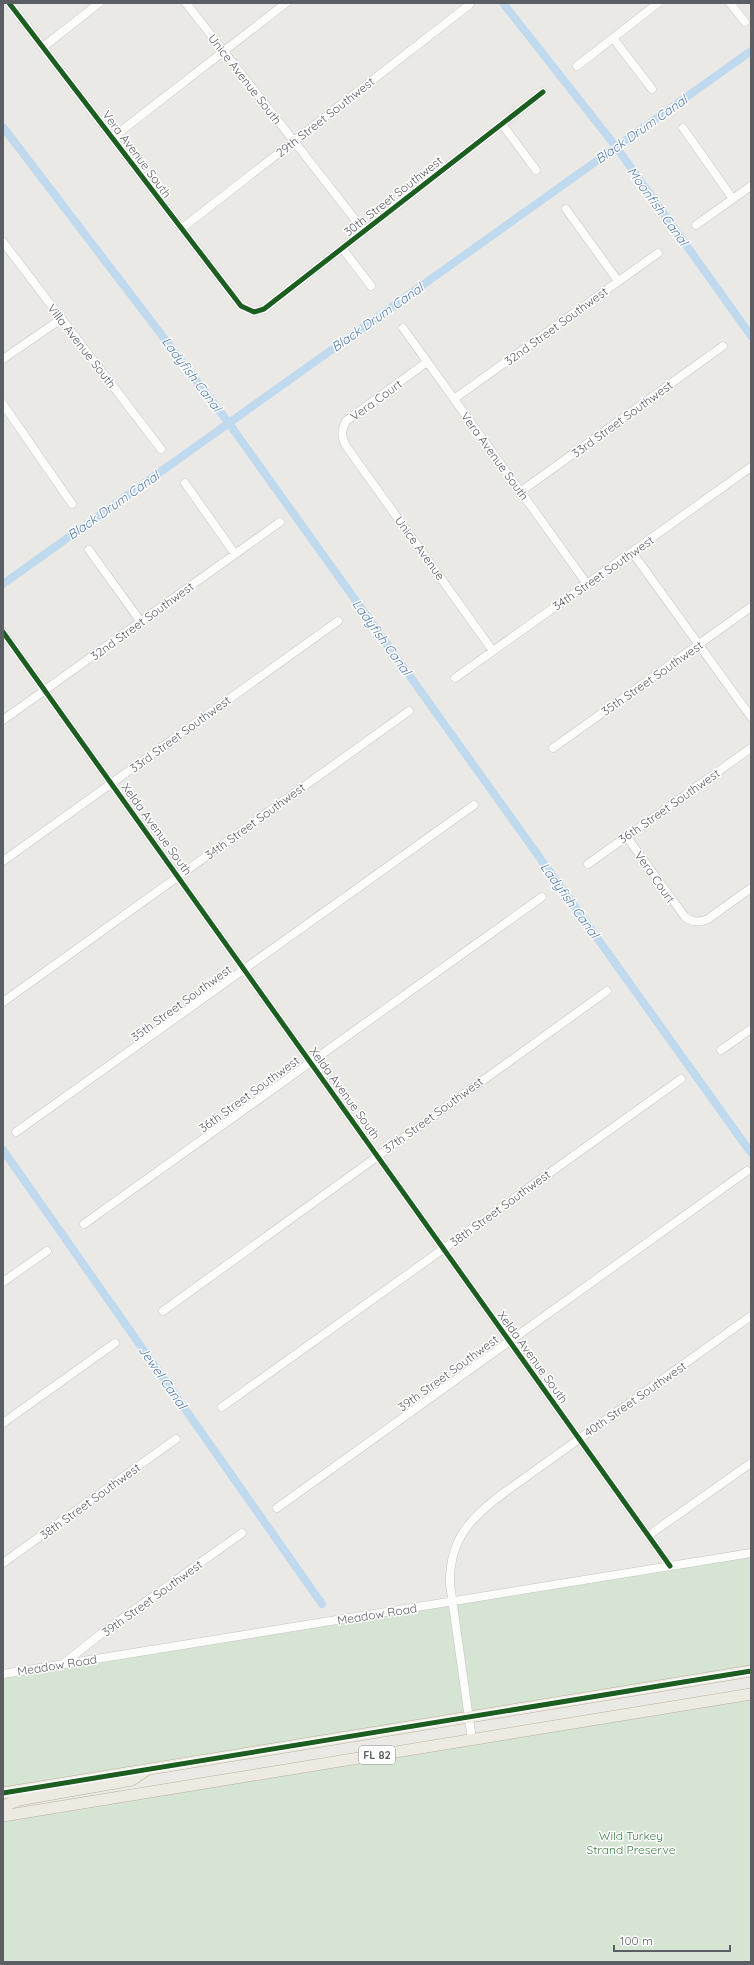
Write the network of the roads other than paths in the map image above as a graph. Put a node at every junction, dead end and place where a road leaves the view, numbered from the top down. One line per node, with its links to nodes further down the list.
1 (9, 3): 10 (street, Vera Avenue South)
2 (99, 3): 10 (street)
3 (186, 3): 11 (street, Unice Avenue South)
4 (286, 3): 11 (street)
5 (658, 3): 9 (street)
6 (730, 3): 8 (street)
7 (469, 5): 18 (street, 29th Street Southwest)
8 (745, 22)
9 (613, 38): 12 (street); 13 (street)
10 (43, 47): 17 (street, Vera Avenue South)
11 (224, 51): 17 (street); 18 (street, Unice Avenue South)
12 (577, 66)
13 (652, 88)
14 (543, 92): 15 (street, 30th Street Southwest)
15 (502, 124): 19 (street); 25 (street, 30th Street Southwest)
16 (683, 128): 21 (street)
17 (112, 138): 24 (street, Vera Avenue South)
18 (294, 142): 24 (street, 29th Street Southwest); 25 (street, Unice Avenue South)
19 (536, 170)
20 (751, 186): 21 (street)
21 (734, 199): 23 (street)
22 (566, 209): 29 (street)
23 (696, 225)
24 (181, 229): 31 (street, Vera Avenue South)
25 (364, 231): 27 (street, 30th Street Southwest)
26 (3, 242): 32 (street, Villa Avenue South)
27 (342, 248): 30 (street); 31 (street, 30th Street Southwest)
28 (658, 253): 29 (street, 32nd Street Southwest)
29 (618, 281): 37 (street, 32nd Street Southwest)
30 (371, 286)
31 (254, 312)
32 (61, 319): 35 (street); 40 (street, Villa Avenue South)
33 (403, 328): 36 (street, Vera Avenue South)
34 (724, 346): 43 (street, 33rd Street Southwest)
35 (3, 360)
36 (427, 362): 37 (street, Vera Avenue South); 39 (street, Vera Court)
37 (454, 399): 43 (street, Vera Avenue South)
38 (3, 404): 44 (street)
39 (346, 446): 55 (street, Unice Avenue)
40 (161, 449)
41 (751, 467): 47 (street, 34th Street Southwest)
42 (185, 483): 48 (street)
43 (520, 492): 49 (street, Vera Avenue South)
44 (72, 504)
45 (280, 522): 48 (street, 32nd Street Southwest)
46 (89, 550): 52 (street)
47 (632, 552): 49 (street, 34th Street Southwest); 54 (street)
48 (235, 554): 52 (street, 32nd Street Southwest)
49 (587, 584): 55 (street, 34th Street Southwest)
50 (751, 607): 54 (street, 35th Street Southwest)
51 (338, 621): 63 (street, 33rd Street Southwest)
52 (141, 622): 57 (street, 32nd Street Southwest)
53 (3, 632): 57 (street, Xelda Avenue South)
54 (699, 644): 59 (street); 61 (street, 35th Street Southwest)
55 (493, 651): 56 (street, 34th Street Southwest)
56 (455, 678)
57 (45, 690): 60 (street, 32nd Street Southwest); 63 (street, Xelda Avenue South)
58 (409, 711): 68 (street, 34th Street Southwest)
59 (751, 717)
60 (3, 720)
61 (553, 748)
62 (751, 748): 65 (street, 36th Street Southwest)
63 (111, 783): 66 (street, 33rd Street Southwest); 68 (street, Xelda Avenue South)
64 (474, 805): 71 (street, 35th Street Southwest)
65 (626, 836): 67 (street, 36th Street Southwest); 69 (street, Vera Court)
66 (3, 861)
67 (588, 864)
68 (178, 876): 71 (street, Xelda Avenue South); 73 (street, 34th Street Southwest)
69 (751, 888)
70 (542, 897): 76 (street, 36th Street Southwest)
71 (245, 969): 76 (street, Xelda Avenue South); 78 (street, 35th Street Southwest)
72 (608, 991): 79 (street, 37th Street Southwest)
73 (3, 1002)
74 (751, 1029): 75 (street)
75 (721, 1050)
76 (311, 1062): 79 (street, Xelda Avenue South); 81 (street, 36th Street Southwest)
77 (681, 1079): 82 (street, 38th Street Southwest)
78 (16, 1132)
79 (378, 1155): 82 (street, Xelda Avenue South); 85 (street, 37th Street Southwest)
80 (747, 1172): 87 (street, 39th Street Southwest)
81 (84, 1224)
82 (444, 1248): 87 (street, Xelda Avenue South); 89 (street, 38th Street Southwest)
83 (47, 1251): 84 (street)
84 (3, 1282)
85 (163, 1311)
86 (751, 1316): 91 (street, 40th Street Southwest)
87 (510, 1341): 91 (street, Xelda Avenue South); 94 (street, 39th Street Southwest)
88 (115, 1342): 90 (street)
89 (222, 1407)
90 (3, 1423)
91 (579, 1438): 96 (street, Xelda Avenue South); 100 (street, 40th Street Southwest)
92 (176, 1440): 98 (street, 38th Street Southwest)
93 (751, 1463): 96 (street)
94 (277, 1508)
95 (242, 1533): 101 (street, 39th Street Southwest)
96 (649, 1535): 99 (street, Xelda Avenue South)
97 (751, 1553): 99 (street, Meadow Road)
98 (3, 1563)
99 (670, 1566): 100 (street, Meadow Road)
100 (452, 1602): 101 (street, Meadow Road); 105 (street, 40th Street Southwest)
101 (62, 1664): 103 (street, Meadow Road)
102 (751, 1671): 105 (highway, FL 82)
103 (3, 1674)
104 (751, 1694): 106 (highway, FL 82)
105 (469, 1717): 106 (street, 40th Street Southwest); 107 (highway, FL 82)
106 (472, 1740): 110 (highway, FL 82)
107 (149, 1769): 108 (highway, FL 82); 109 (highway)
108 (3, 1793)
109 (3, 1810)
110 (3, 1816)

